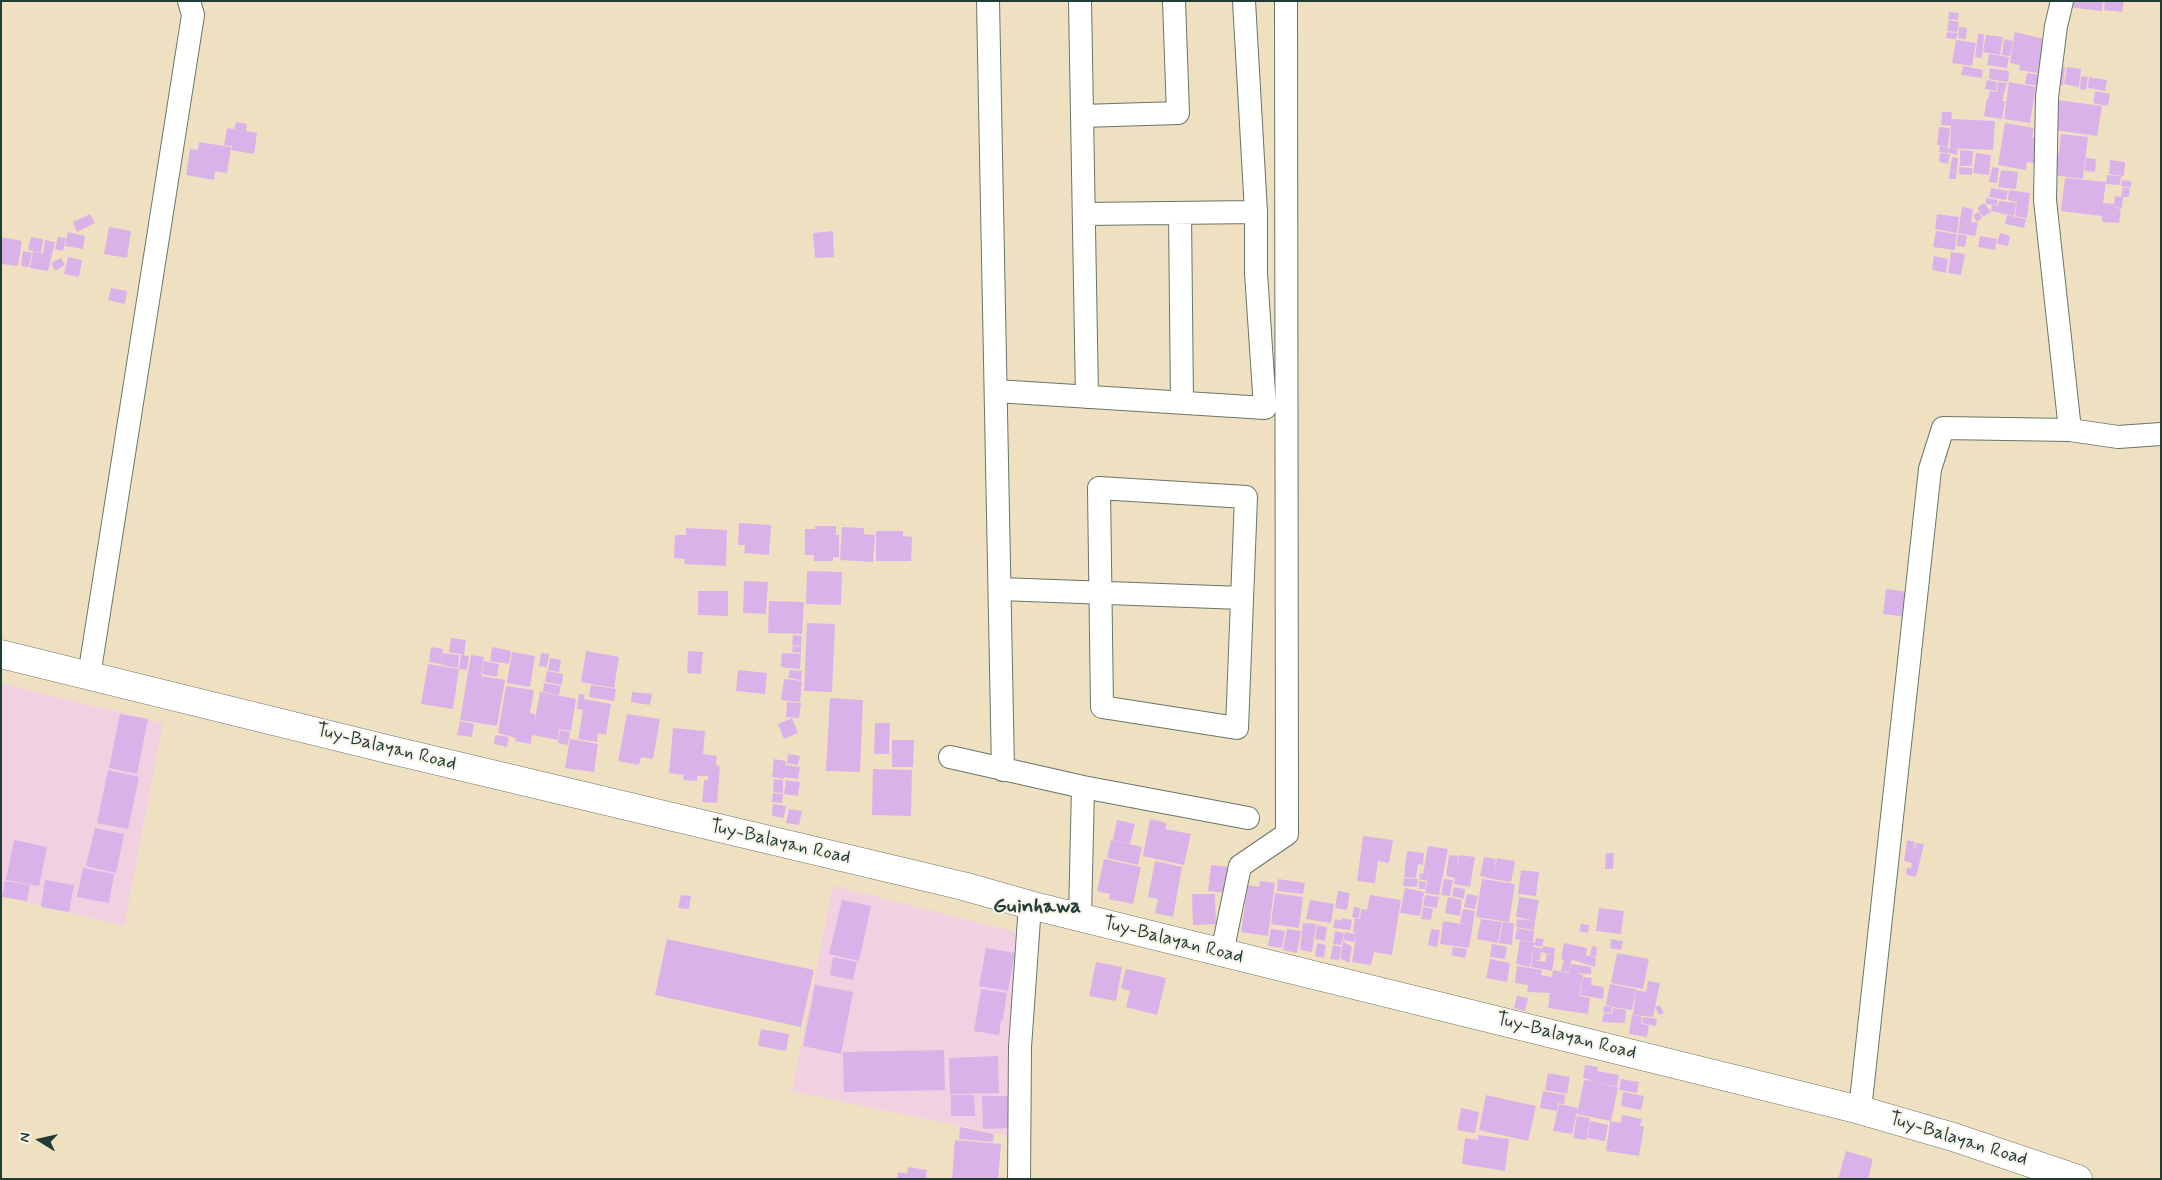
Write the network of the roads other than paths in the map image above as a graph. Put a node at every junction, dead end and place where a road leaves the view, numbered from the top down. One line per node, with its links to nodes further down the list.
1 (189, 1): 21 (street)
2 (988, 1): 12 (street)
3 (1080, 1): 8 (street)
4 (1174, 1): 8 (street)
5 (1244, 1): 9 (street)
6 (1286, 1): 28 (street)
7 (2062, 1): 15 (street)
8 (1082, 116): 11 (street)
9 (1256, 212): 10 (street); 14 (street)
10 (1180, 213): 11 (street); 14 (street)
11 (1084, 214): 13 (street)
12 (996, 391): 13 (street); 17 (street)
13 (1087, 397): 14 (street)
14 (1182, 402)
15 (2070, 430): 16 (street); 29 (street)
16 (2161, 434)
17 (1000, 589): 18 (street); 23 (street)
18 (1101, 592): 19 (street); 19 (street); 19 (street)
19 (1242, 598)
20 (1, 654): 21 (main road, Tuy-Balayan Road)
21 (89, 676): 26 (main road, Tuy-Balayan Road)
22 (950, 757): 23 (street)
23 (1003, 770): 24 (street)
24 (1083, 787): 25 (street); 27 (street)
25 (1248, 818)
26 (1030, 905): 27 (main road, Tuy-Balayan Road); 31 (street)
27 (1080, 918): 28 (main road, Tuy-Balayan Road)
28 (1222, 953): 29 (main road, Tuy-Balayan Road)
29 (1860, 1110): 30 (main road, Tuy-Balayan Road)
30 (2039, 1172): 32 (main road, Tuy-Balayan Road)
31 (1019, 1179)
32 (2078, 1179)

